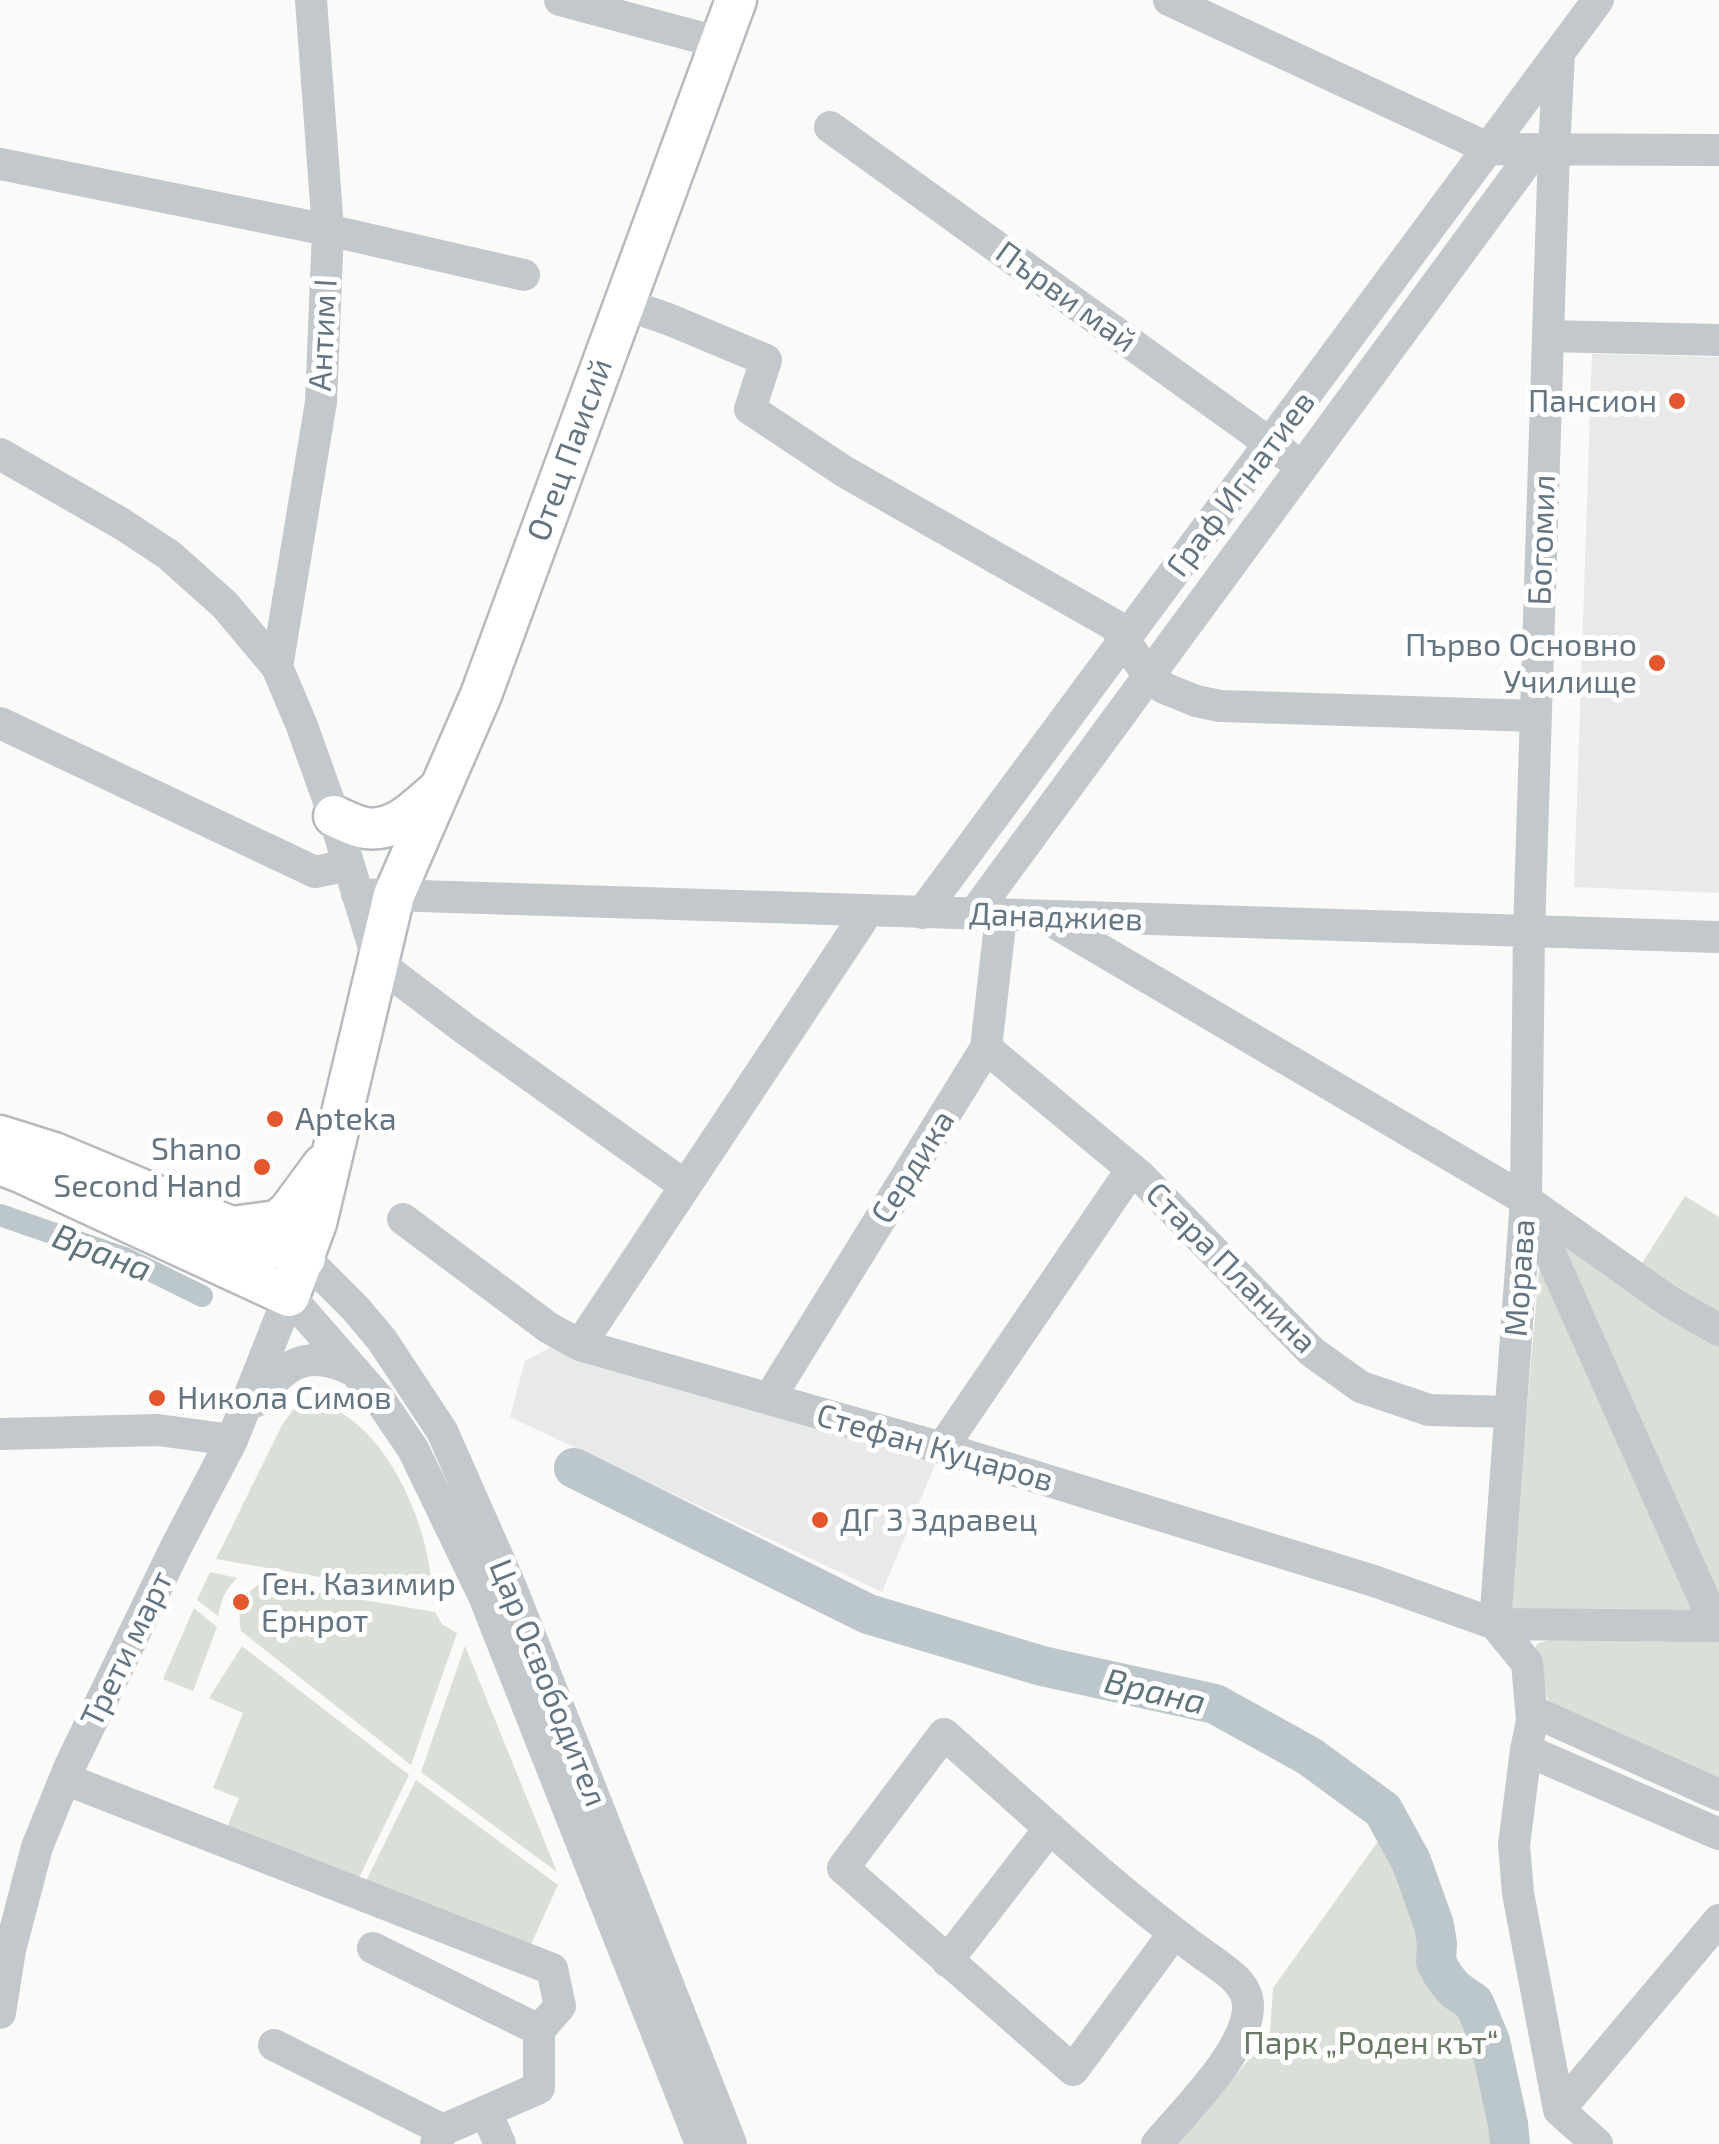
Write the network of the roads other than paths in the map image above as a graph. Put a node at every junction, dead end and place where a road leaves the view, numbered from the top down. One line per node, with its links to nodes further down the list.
1 (310, 0): 14 (street, Антим I)
2 (560, 0): 6 (street)
3 (736, 0): 7 (main road, Отец Паисий)
4 (1169, 0): 10 (street)
5 (1598, 0): 8 (street, Граф Игнатиев)
6 (645, 12): 7 (street)
7 (720, 43): 16 (main road, Отец Паисий)
8 (1559, 54): 10 (street, Граф Игнатиев); 11 (street)
9 (830, 127): 19 (street, Първи май)
10 (1490, 149): 11 (street); 19 (street, Граф Игнатиев)
11 (1545, 149): 12 (street); 17 (street, Богомил); 21 (street, Граф Игнатиев)
12 (1719, 150)
13 (0, 164): 14 (street)
14 (328, 230): 15 (street); 23 (street, Антим I)
15 (524, 274)
16 (624, 304): 22 (street); 27 (main road, Отец Паисий)
17 (1548, 336): 18 (street); 25 (street, Богомил)
18 (1719, 340)
19 (1270, 444): 21 (street, Първи май); 22 (street, Граф Игнатиев)
20 (0, 454): 23 (street)
21 (1301, 466): 24 (street, Граф Игнатиев)
22 (1124, 642): 24 (street); 31 (street, Граф Игнатиев)
23 (276, 667): 28 (street)
24 (1148, 674): 25 (street); 32 (street, Граф Игнатиев)
25 (1536, 716): 34 (street, Богомил)
26 (0, 723): 29 (street, Данаджиев)
27 (440, 787): 28 (main road); 29 (main road, Отец Паисий)
28 (334, 816): 29 (street)
29 (366, 885): 30 (street, Данаджиев); 36 (main road, Отец Паисий)
30 (868, 912): 31 (street, Данаджиев); 42 (street)
31 (922, 913): 32 (street, Данаджиев)
32 (987, 916): 33 (street, Данаджиев); 37 (street, Сердика)
33 (1046, 918): 34 (street, Данаджиев); 43 (street)
34 (1529, 931): 35 (street, Данаджиев); 43 (street, Морава)
35 (1719, 937)
36 (379, 964): 39 (main road, Отец Паисий); 42 (street)
37 (986, 1048): 41 (street, Стара Планина); 51 (street, Сердика)
38 (0, 1136): 45 (main road)
39 (334, 1149): 45 (main road); 46 (main road, Отец Паисий)
40 (0, 1164): 47 (main road)
41 (1132, 1170): 52 (street, Стара Планина); 55 (street)
42 (684, 1186): 49 (street)
43 (1526, 1200): 48 (street); 52 (street, Морава); 57 (street)
44 (403, 1219): 49 (street, Стефан Куцаров)
45 (232, 1227): 46 (main road)
46 (305, 1258): 47 (main road, Отец Паисий); 79 (street, Цар Освободител)
47 (289, 1296): 50 (street, Цар Освободител); 53 (street, Трети март)
48 (1719, 1330)
49 (580, 1345): 51 (street, Стефан Куцаров)
50 (355, 1371): 53 (street); 78 (street, Цар Освободител)
51 (770, 1399): 55 (street, Стефан Куцаров)
52 (1510, 1412): 56 (street, Морава)
53 (236, 1429): 54 (street); 62 (street, Трети март)
54 (0, 1434)
55 (942, 1448): 56 (street, Стефан Куцаров)
56 (1495, 1624): 57 (street); 58 (street)
57 (1718, 1626)
58 (1532, 1712): 59 (street); 60 (street)
59 (1582, 1734): 61 (street); 63 (street)
60 (1526, 1750): 61 (street); 74 (street)
61 (1572, 1770): 65 (street)
62 (65, 1779): 68 (street, Трети март); 72 (street)
63 (1718, 1794): 65 (street)
64 (1050, 1828): 67 (street); 70 (street); 70 (street)
65 (1711, 1830)
66 (1719, 1920): 74 (street)
67 (1174, 1933): 70 (street); 80 (street)
68 (5, 1948): 71 (street, Трети март)
69 (373, 1948): 72 (street)
70 (947, 1962)
71 (0, 2012)
72 (539, 2030): 75 (street)
73 (274, 2045): 76 (street)
74 (1559, 2110): 81 (street)
75 (486, 2112): 76 (street); 77 (street)
76 (439, 2137)
77 (500, 2144)
78 (700, 2144)
79 (730, 2144)
80 (1157, 2144)
81 (1597, 2144)

